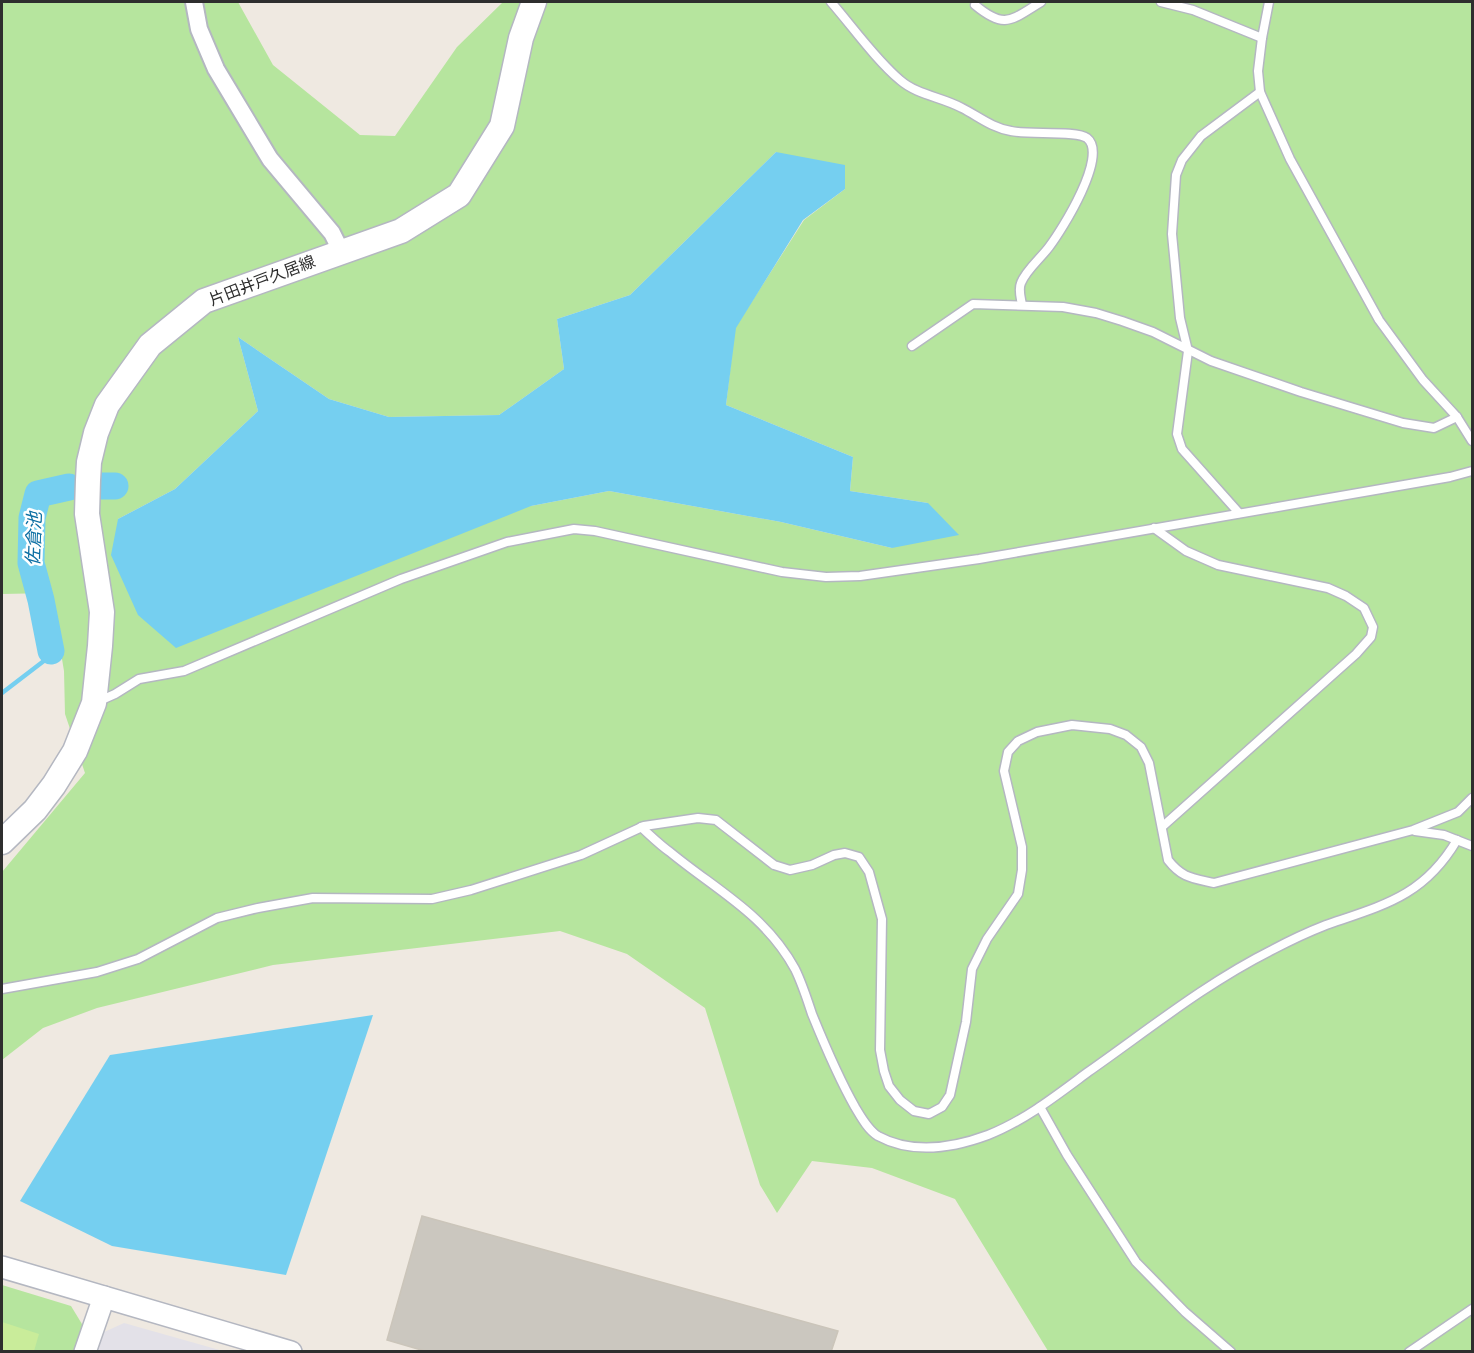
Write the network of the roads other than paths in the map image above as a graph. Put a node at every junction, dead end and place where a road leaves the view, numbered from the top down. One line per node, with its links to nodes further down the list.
1 (194, 2): 10 (street)
2 (534, 2): 10 (main road, 片田井戸久居線)
3 (831, 2): 11 (lane)
4 (1041, 2): 7 (lane)
5 (1161, 2): 8 (lane)
6 (1269, 2): 8 (lane)
7 (975, 5)
8 (1262, 38): 9 (lane)
9 (1260, 92): 13 (lane); 14 (lane)
10 (341, 251): 19 (main road, 片田井戸久居線)
11 (1022, 305): 12 (lane); 13 (lane)
12 (912, 346)
13 (1188, 351): 14 (lane); 17 (lane)
14 (1457, 417): 15 (lane)
15 (1473, 441)
16 (1473, 471): 17 (lane)
17 (1239, 513): 18 (lane)
18 (1154, 528): 19 (lane); 21 (lane)
19 (94, 703): 25 (main road, 片田井戸久居線)
20 (1473, 798): 23 (lane)
21 (1163, 826): 22 (lane); 23 (lane)
22 (641, 827): 27 (lane); 28 (lane)
23 (1413, 831): 24 (lane)
24 (1457, 840): 26 (lane); 28 (lane)
25 (2, 842)
26 (1473, 846)
27 (2, 989)
28 (1040, 1107): 34 (lane)
29 (2, 1267): 30 (street)
30 (104, 1297): 32 (street); 33 (street)
31 (1473, 1309): 35 (lane)
32 (85, 1352)
33 (291, 1352)
34 (1231, 1352)
35 (1409, 1352)

